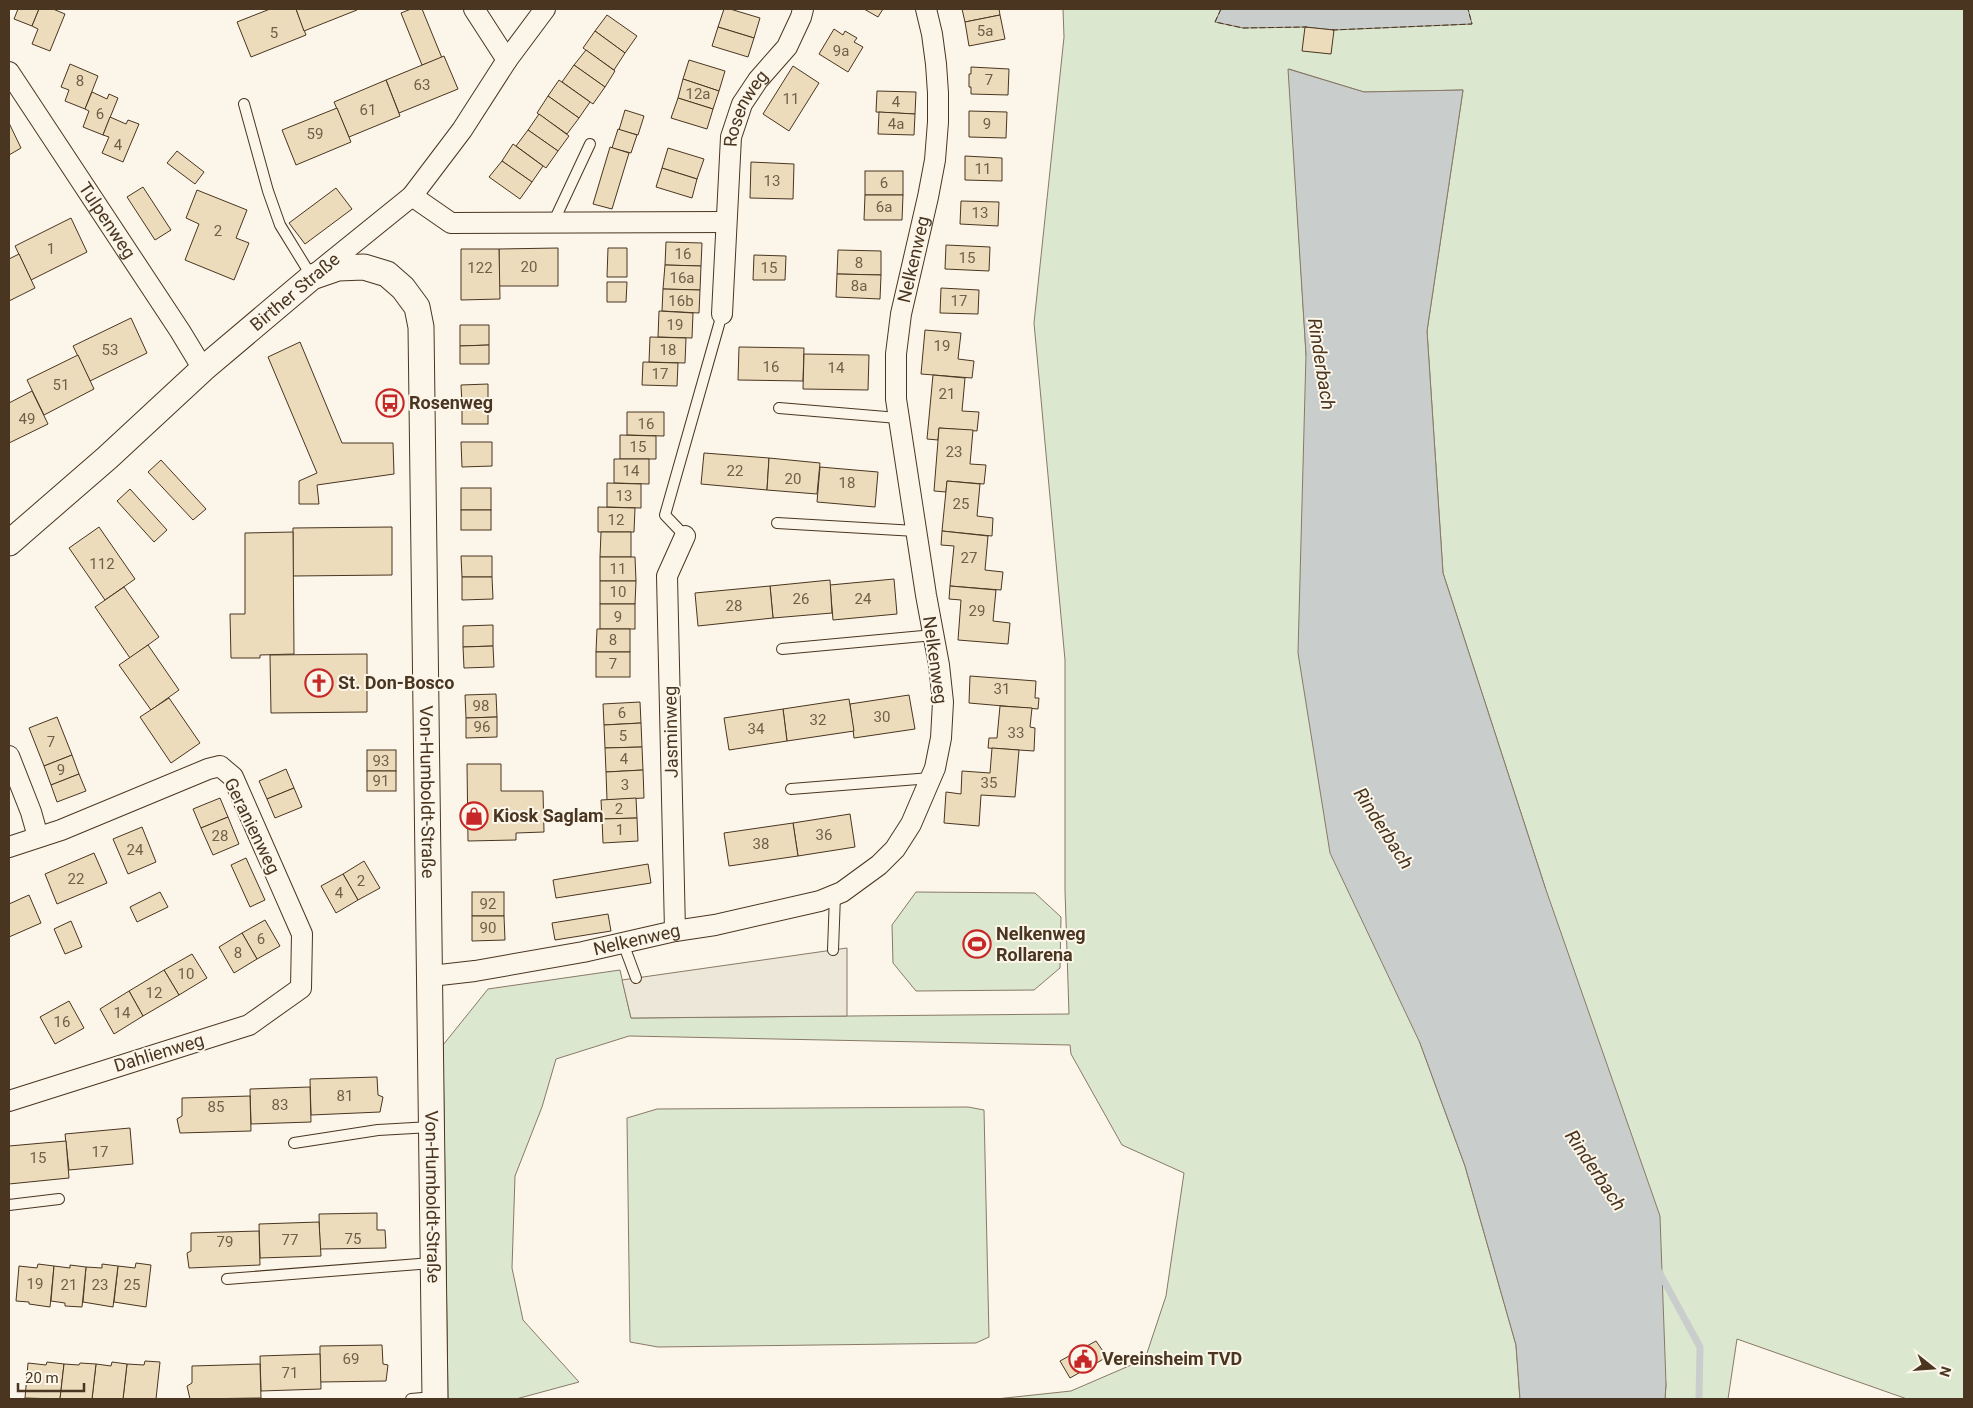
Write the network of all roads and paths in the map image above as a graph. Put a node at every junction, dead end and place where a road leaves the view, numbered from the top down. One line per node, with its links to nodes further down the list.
1 (474, 9): 5 (street)
2 (545, 9): 5 (street, Birther Straße)
3 (803, 9): 10 (street, Rosenweg)
4 (926, 9): 16 (street, Nelkenweg)
5 (508, 60): 9 (street, Birther Straße)
6 (9, 72): 14 (street, Tulpenweg)
7 (244, 104): 12 (lane)
8 (590, 144): 11 (lane)
9 (412, 196): 11 (street); 12 (street, Birther Straße)
10 (726, 222): 11 (street); 13 (street, Rosenweg)
11 (553, 223)
12 (312, 277): 14 (street, Birther Straße); 32 (street, Von-Humboldt-Straße)
13 (722, 314): 19 (lane)
14 (203, 370): 20 (street, Birther Straße)
15 (779, 408): 16 (lane)
16 (898, 418): 18 (street, Nelkenweg)
17 (777, 523): 18 (lane)
18 (916, 531): 21 (street, Nelkenweg)
19 (685, 536): 29 (street, Jasminweg)
20 (9, 543)
21 (934, 635): 22 (lane); 24 (street, Nelkenweg)
22 (782, 649)
23 (9, 756): 26 (street)
24 (931, 778): 25 (lane); 28 (street, Nelkenweg)
25 (791, 789)
26 (38, 838): 27 (street, Geranienweg); 34 (street, Geranienweg)
27 (9, 846)
28 (834, 895): 29 (street, Nelkenweg); 31 (lane)
29 (675, 931): 30 (street, Nelkenweg)
30 (623, 943): 32 (street, Nelkenweg); 33 (lane)
31 (833, 950)
32 (431, 976): 36 (street, Von-Humboldt-Straße)
33 (636, 978)
34 (301, 988): 35 (street, Dahlienweg)
35 (9, 1101)
36 (432, 1127): 37 (lane); 40 (street, Von-Humboldt-Straße)
37 (294, 1143)
38 (59, 1199): 39 (lane)
39 (9, 1205)
40 (434, 1263): 41 (lane); 42 (street, Von-Humboldt-Straße)
41 (227, 1279)
42 (435, 1398): 43 (lane)
43 (411, 1399)

